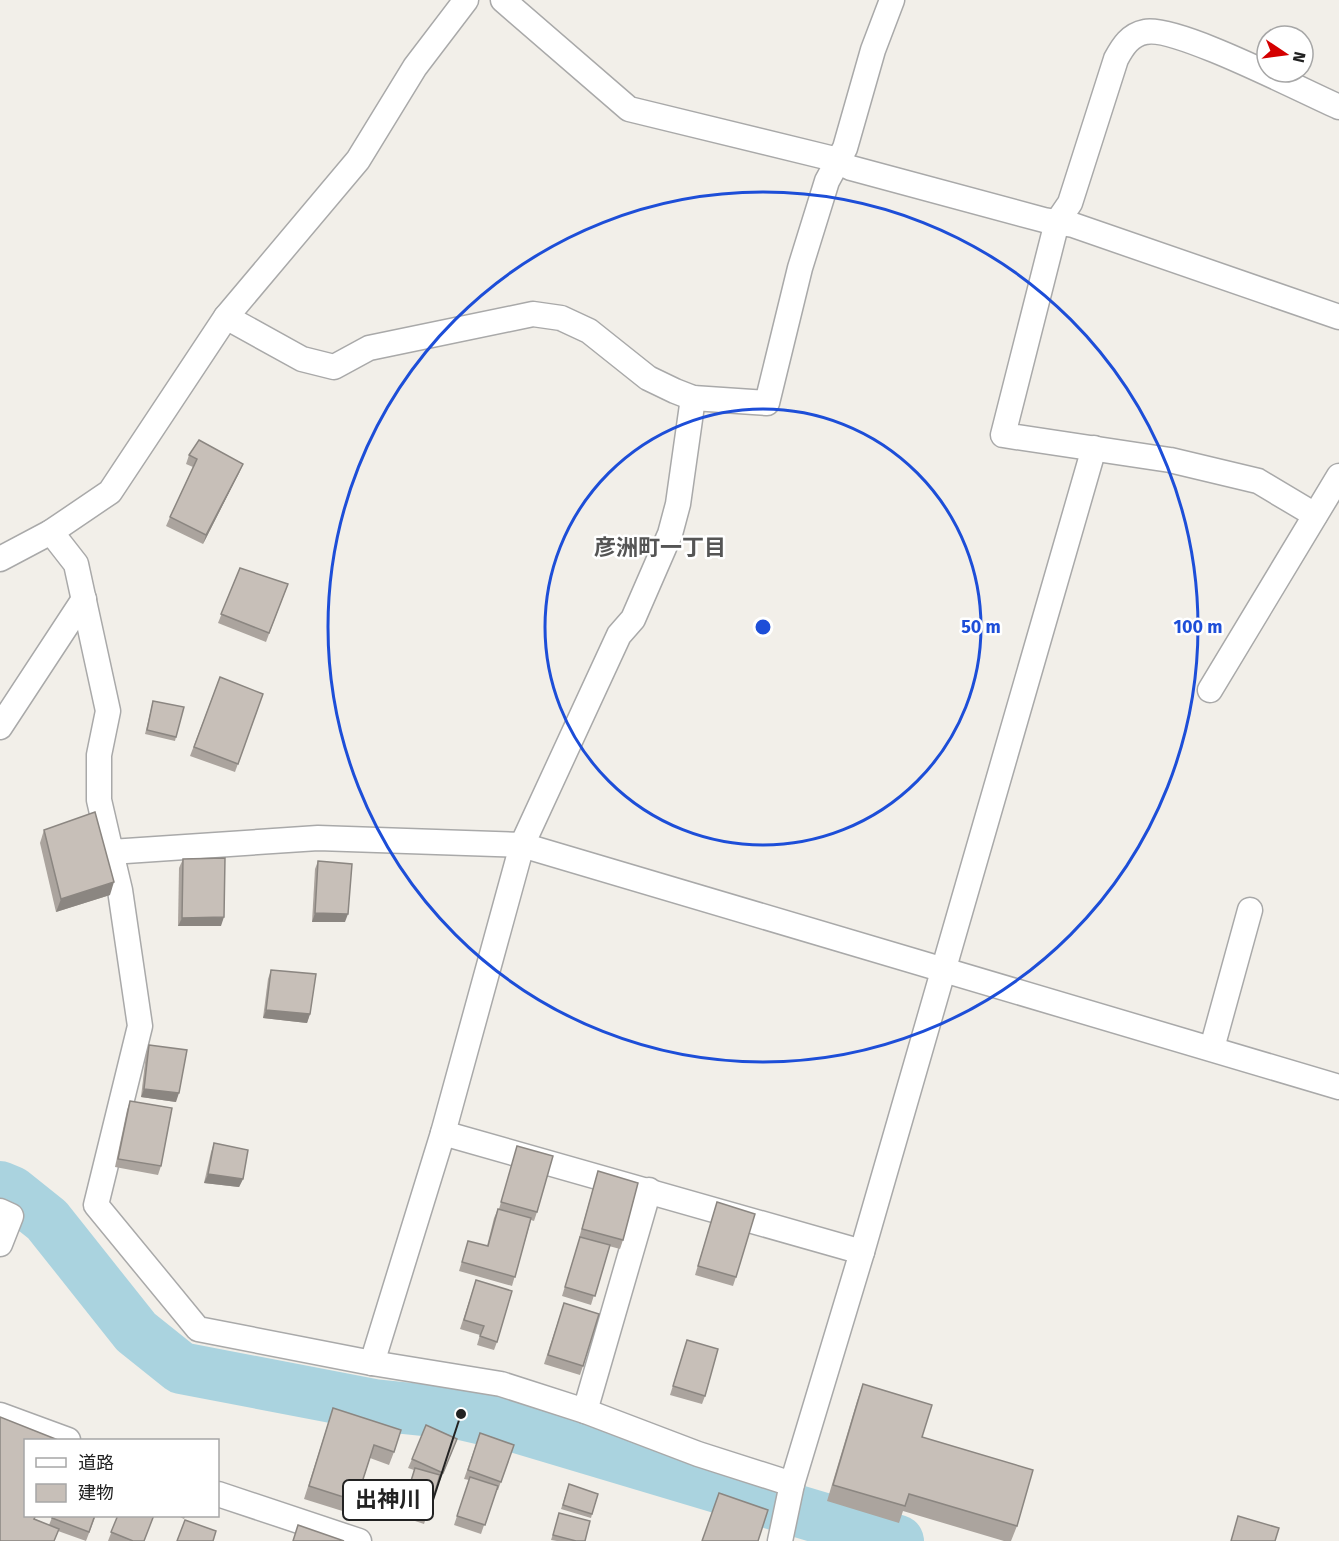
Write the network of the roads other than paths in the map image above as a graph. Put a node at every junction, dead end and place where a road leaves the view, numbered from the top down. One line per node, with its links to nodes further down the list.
1 (466, 0): 7 (street)
2 (503, 0): 5 (street)
3 (884, 3): 5 (street)
4 (1339, 107): 6 (street)
5 (838, 162): 6 (street); 9 (street)
6 (1057, 222): 8 (street); 10 (street)
7 (226, 317): 9 (street); 13 (street)
8 (1339, 317)
9 (693, 398): 18 (street)
10 (1094, 448): 12 (street); 21 (street)
11 (1339, 476): 12 (street)
12 (1315, 514): 16 (street)
13 (51, 532): 14 (street); 15 (street)
14 (0, 559)
15 (84, 599): 17 (street); 19 (street)
16 (1210, 690)
17 (0, 727)
18 (522, 845): 19 (street); 21 (street); 24 (street)
19 (111, 852): 29 (street)
20 (1250, 910): 22 (street)
21 (944, 970): 22 (street); 28 (street)
22 (1212, 1048): 23 (street)
23 (1339, 1087)
24 (443, 1133): 25 (street); 29 (street)
25 (649, 1190): 28 (street); 30 (street)
26 (0, 1211): 27 (street)
27 (0, 1244)
28 (861, 1252): 33 (street)
29 (372, 1362): 30 (street)
30 (585, 1412): 33 (street)
31 (0, 1415): 32 (street)
32 (65, 1439)
33 (792, 1484): 35 (street)
34 (219, 1494): 36 (street)
35 (782, 1531)
36 (359, 1541)

